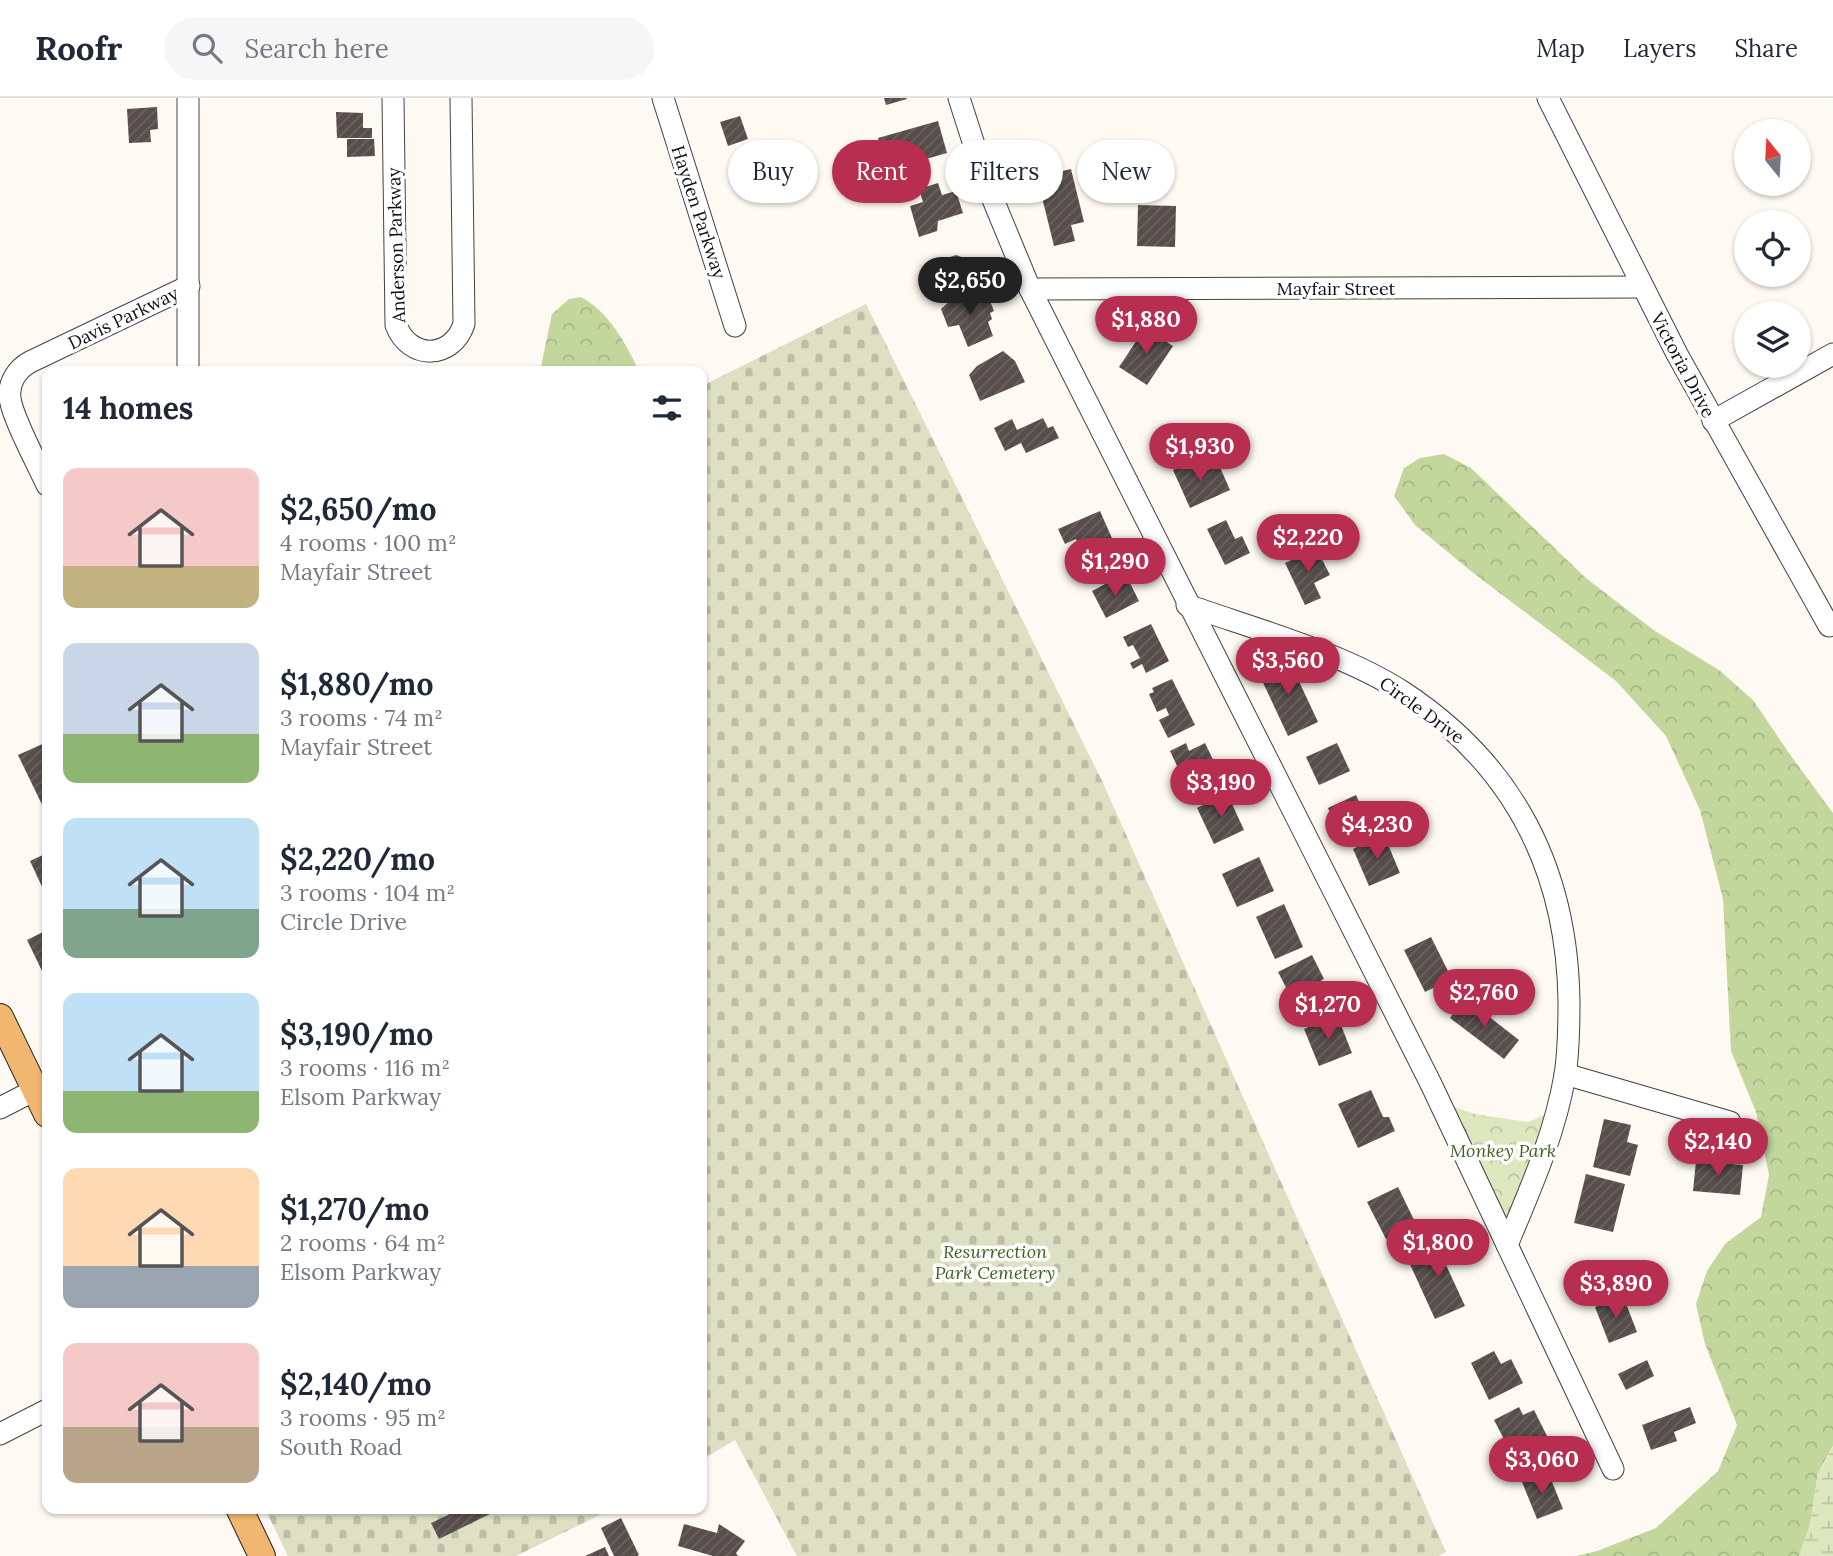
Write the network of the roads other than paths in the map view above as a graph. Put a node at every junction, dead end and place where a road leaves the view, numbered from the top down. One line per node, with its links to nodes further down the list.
1 (188, 98): 7 (street, Davis Parkway)
2 (393, 98): 3 (street, Anderson Parkway)
3 (461, 98)
4 (663, 98): 10 (street, Hayden Parkway)
5 (959, 98): 9 (street)
6 (1548, 98): 8 (street, Victoria Drive)
7 (189, 286): 12 (street, Davis Parkway); 14 (street, Davis Parkway)
8 (1642, 287): 9 (street, Mayfair Street); 13 (street, Victoria Drive)
9 (1030, 289): 15 (street)
10 (735, 326)
11 (1833, 354): 13 (street)
12 (188, 366)
13 (1713, 421): 16 (street, Victoria Drive)
14 (42, 474)
15 (1187, 605): 18 (street, Circle Drive); 23 (street)
16 (1829, 626)
17 (0, 1017): 19 (main road)
18 (1565, 1074): 22 (street); 23 (street, Circle Drive)
19 (35, 1090): 20 (main road); 21 (street)
20 (42, 1104)
21 (0, 1108)
22 (1730, 1122)
23 (1507, 1245): 26 (street)
24 (42, 1413): 25 (street)
25 (0, 1434)
26 (1613, 1469)
27 (242, 1514): 28 (main road)
28 (262, 1556)

